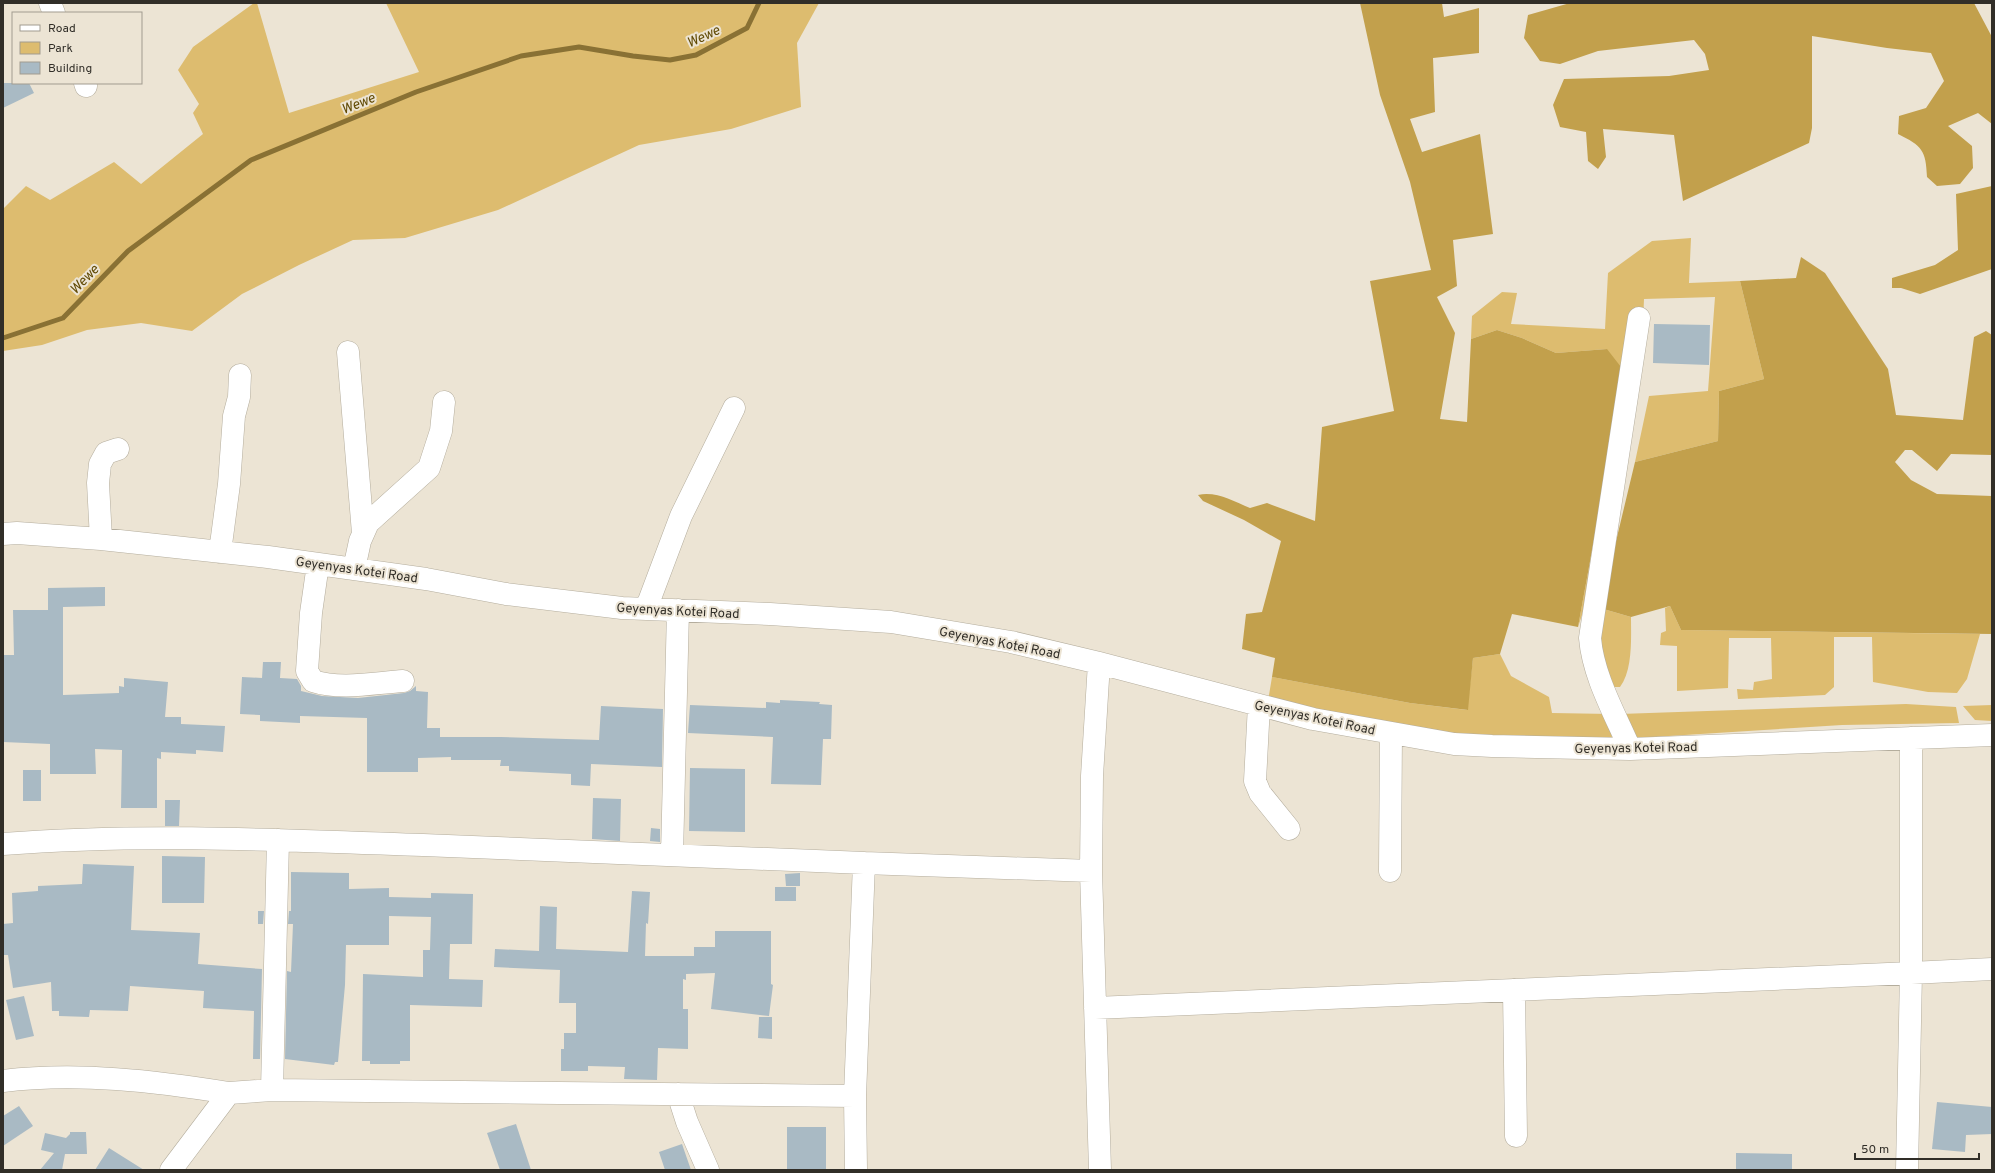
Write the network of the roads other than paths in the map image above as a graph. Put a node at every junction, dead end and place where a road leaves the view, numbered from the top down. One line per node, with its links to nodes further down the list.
1 (1639, 318): 21 (street)
2 (348, 352): 8 (street)
3 (240, 374): 10 (street)
4 (444, 402): 8 (street)
5 (734, 408): 13 (street)
6 (118, 449): 9 (street)
7 (3, 534): 9 (street, Geyenyas Kotei Road)
8 (363, 534): 12 (street)
9 (101, 539): 10 (street, Geyenyas Kotei Road)
10 (220, 552): 11 (street, Geyenyas Kotei Road)
11 (318, 564): 12 (street, Geyenyas Kotei Road); 16 (street)
12 (354, 569): 13 (street, Geyenyas Kotei Road)
13 (646, 609): 14 (street, Geyenyas Kotei Road)
14 (678, 610): 15 (street, Geyenyas Kotei Road); 25 (street)
15 (1100, 663): 17 (street, Geyenyas Kotei Road); 27 (street)
16 (403, 681)
17 (1259, 705): 18 (street, Geyenyas Kotei Road); 22 (street)
18 (1392, 733): 21 (street, Geyenyas Kotei Road); 28 (street)
19 (1992, 736): 20 (street, Geyenyas Kotei Road)
20 (1911, 738): 21 (street, Geyenyas Kotei Road); 30 (street)
21 (1630, 749)
22 (1289, 829)
23 (278, 840): 24 (street); 25 (street); 34 (street)
24 (3, 844)
25 (672, 855): 26 (street)
26 (864, 863): 27 (street); 37 (street)
27 (1091, 871): 32 (street)
28 (1390, 871)
29 (1992, 969): 30 (street)
30 (1911, 973): 31 (street); 43 (street)
31 (1514, 990): 32 (street); 38 (street)
32 (1095, 1008): 42 (street)
33 (3, 1081): 35 (street)
34 (272, 1090): 35 (street); 36 (street)
35 (229, 1093): 39 (street)
36 (678, 1094): 37 (street); 40 (street)
37 (856, 1096): 41 (street)
38 (1516, 1136)
39 (171, 1170)
40 (708, 1170)
41 (856, 1170)
42 (1100, 1170)
43 (1907, 1170)

